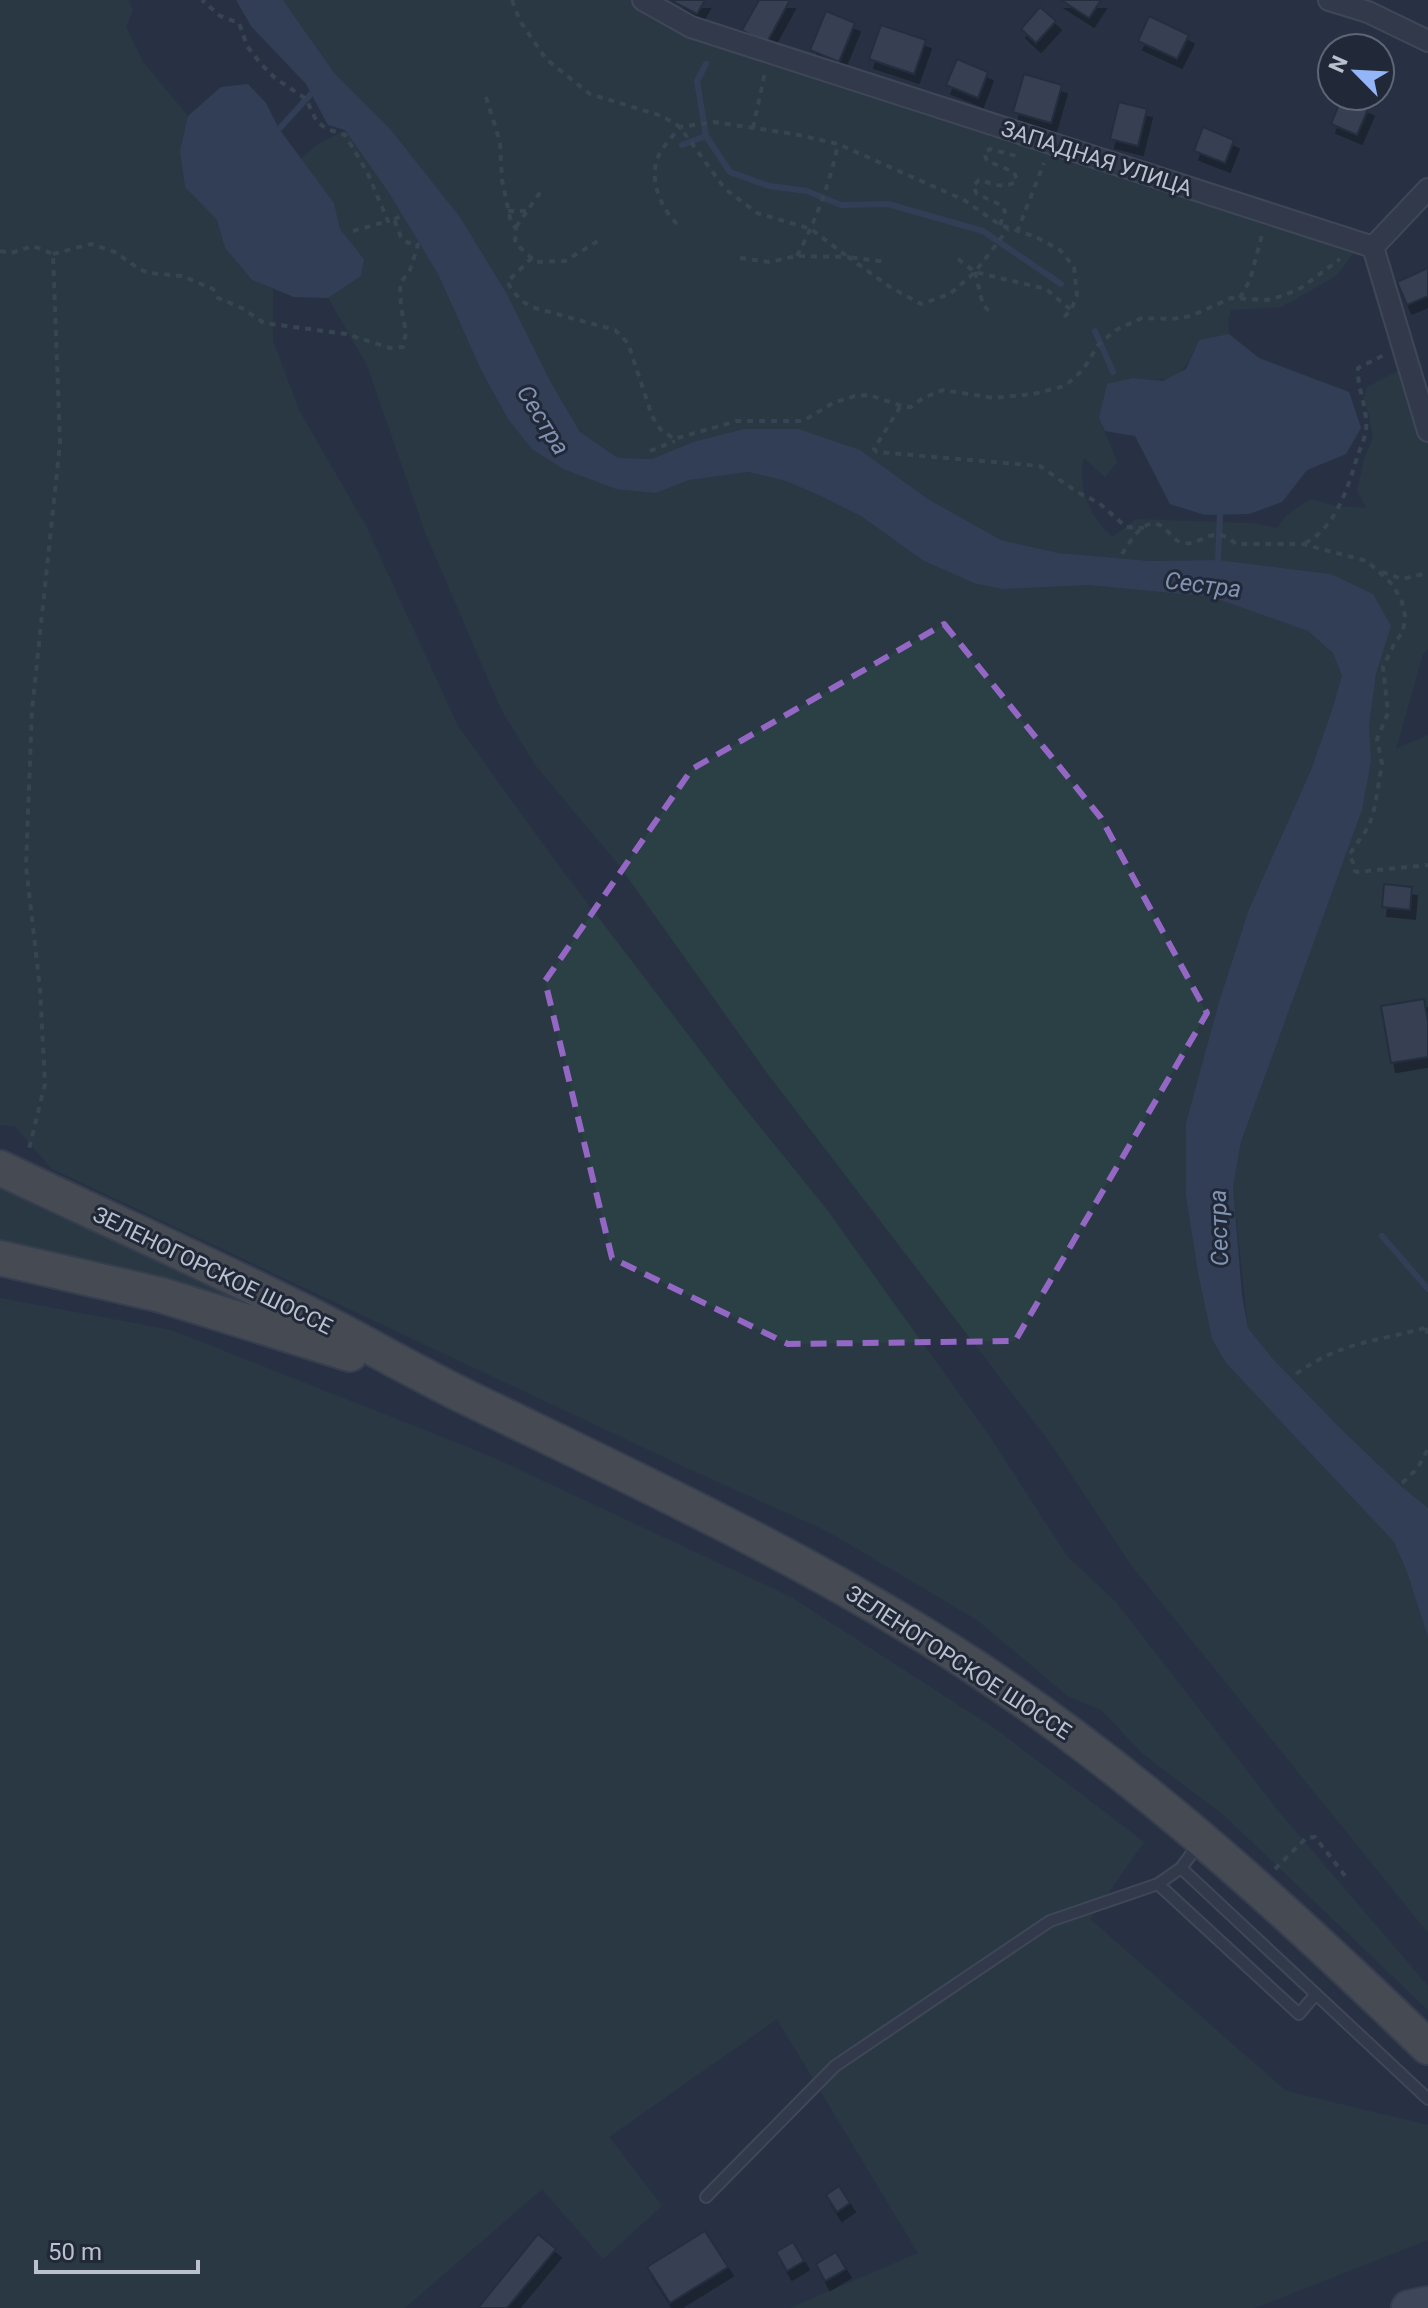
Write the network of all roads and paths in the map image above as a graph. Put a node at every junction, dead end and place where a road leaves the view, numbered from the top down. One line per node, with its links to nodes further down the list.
1 (202, 0): 18 (path)
2 (512, 0): 8 (path)
3 (643, 0): 6 (street, ЗАПАДНАЯ УЛИЦА)
4 (1329, 0): 5 (street)
5 (1428, 41)
6 (769, 53): 9 (path); 10 (street, ЗАПАДНАЯ УЛИЦА)
7 (486, 97): 14 (path)
8 (680, 127): 9 (path); 19 (path); 23 (path)
9 (753, 128): 11 (path)
10 (1043, 141): 16 (street, ЗАПАДНАЯ УЛИЦА); 20 (path); 25 (path)
11 (838, 144): 20 (path); 23 (path)
12 (1428, 189): 27 (street)
13 (541, 191): 15 (path)
14 (508, 211): 15 (path); 22 (path)
15 (527, 211): 22 (path)
16 (1270, 214): 27 (street, ЗАПАДНАЯ УЛИЦА); 37 (path)
17 (402, 216): 18 (path)
18 (391, 220): 24 (path); 29 (path)
19 (677, 224)
20 (1000, 225): 21 (path)
21 (1008, 228): 25 (path); 36 (path)
22 (516, 229): 32 (path)
23 (811, 229): 30 (path); 31 (path)
24 (353, 231)
25 (1017, 232): 38 (path)
26 (603, 238): 32 (path)
27 (1363, 244): 37 (path); 41 (street)
28 (0, 251): 29 (path)
29 (53, 254): 52 (path)
30 (797, 256): 31 (path); 33 (path)
31 (848, 257): 35 (path); 36 (path)
32 (532, 258): 44 (path)
33 (740, 258)
34 (958, 259): 36 (path)
35 (887, 262)
36 (975, 272): 38 (path); 39 (path)
37 (1240, 298): 42 (path)
38 (1071, 310): 40 (path)
39 (993, 315)
40 (1060, 321)
41 (1403, 347): 43 (street); 47 (path)
42 (900, 407): 44 (path); 46 (path)
43 (1428, 431)
44 (681, 438): 45 (path)
45 (650, 451)
46 (1144, 528): 47 (path); 48 (path)
47 (1302, 544): 49 (path)
48 (1122, 554)
49 (1376, 569): 50 (path); 51 (path)
50 (1428, 573)
51 (1428, 865)
52 (11, 1174): 57 (highway, ЗЕЛЕНОГОРСКОЕ ШОССЕ)
53 (0, 1258): 57 (highway, ЗЕЛЕНОГОРСКОЕ ШОССЕ)
54 (1427, 1328): 55 (path); 56 (path)
55 (1428, 1337)
56 (1296, 1374)
57 (423, 1376): 60 (highway, ЗЕЛЕНОГОРСКОЕ ШОССЕ)
58 (1428, 1449): 59 (path)
59 (1402, 1483)
60 (1202, 1841): 61 (lane); 64 (highway, ЗЕЛЕНОГОРСКОЕ ШОССЕ)
61 (1181, 1868): 63 (lane); 65 (lane)
62 (1346, 1877): 64 (path)
63 (1158, 1884): 65 (lane); 68 (lane)
64 (1257, 1888): 66 (highway, ЗЕЛЕНОГОРСКОЕ ШОССЕ)
65 (1316, 1994): 67 (lane)
66 (1428, 2047)
67 (1428, 2099)
68 (706, 2197)
69 (1428, 2304): 70 (main road)
70 (1409, 2308)

